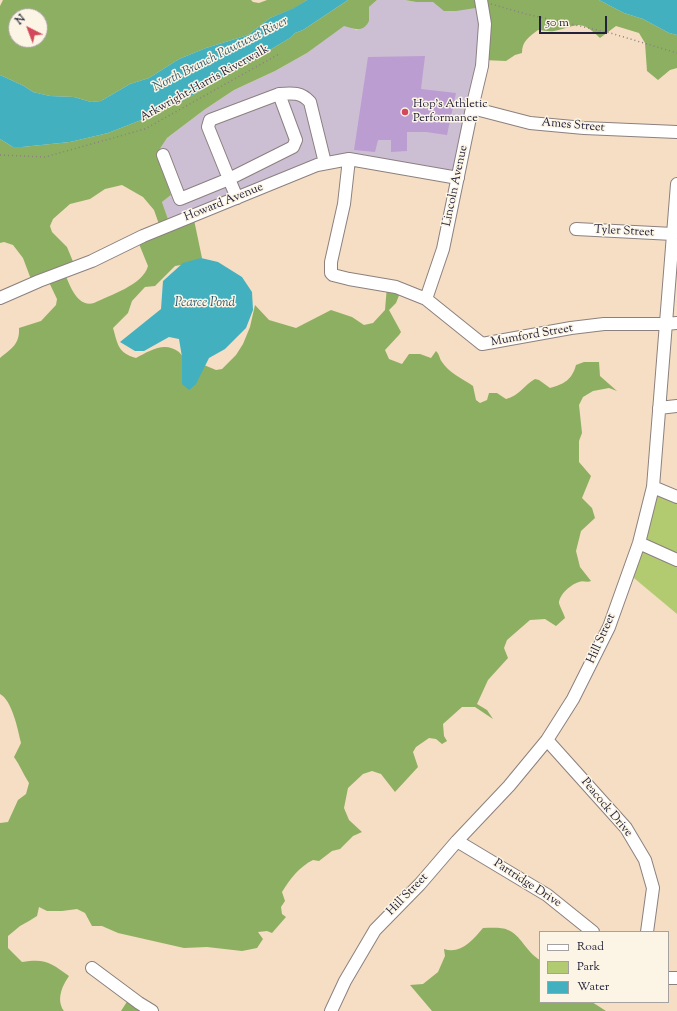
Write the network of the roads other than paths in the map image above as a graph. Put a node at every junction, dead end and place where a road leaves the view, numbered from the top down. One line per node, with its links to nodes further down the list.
1 (482, 1): 3 (street, Lincoln Avenue)
2 (279, 94): 7 (street); 9 (street); 9 (street)
3 (472, 108): 4 (street, Ames Street); 8 (street, Lincoln Avenue)
4 (677, 132)
5 (163, 155): 9 (street)
6 (349, 159): 7 (street, Howard Avenue); 8 (street, Howard Avenue); 15 (street, Mumford Street)
7 (325, 164): 11 (street, Howard Avenue)
8 (458, 178): 15 (street, Lincoln Avenue)
9 (229, 179): 11 (street)
10 (677, 184): 13 (street, Hill Street)
11 (237, 198): 14 (street, Howard Avenue)
12 (576, 229): 13 (street, Tyler Street)
13 (673, 234): 16 (street, Hill Street)
14 (0, 298)
15 (426, 298): 16 (street, Mumford Street)
16 (671, 324): 18 (street, Hill Street)
17 (677, 406): 18 (street)
18 (659, 408): 19 (street, Hill Street)
19 (654, 487): 20 (street); 21 (street, Hill Street)
20 (677, 497)
21 (639, 542): 22 (street); 23 (street, Hill Street)
22 (677, 560)
23 (547, 740): 24 (street, Hill Street); 26 (street, Peacock Drive)
24 (457, 841): 25 (street, Partridge Drive); 29 (street, Hill Street)
25 (592, 931)
26 (647, 931)
27 (92, 968): 28 (street)
28 (152, 1011)
29 (331, 1011)

